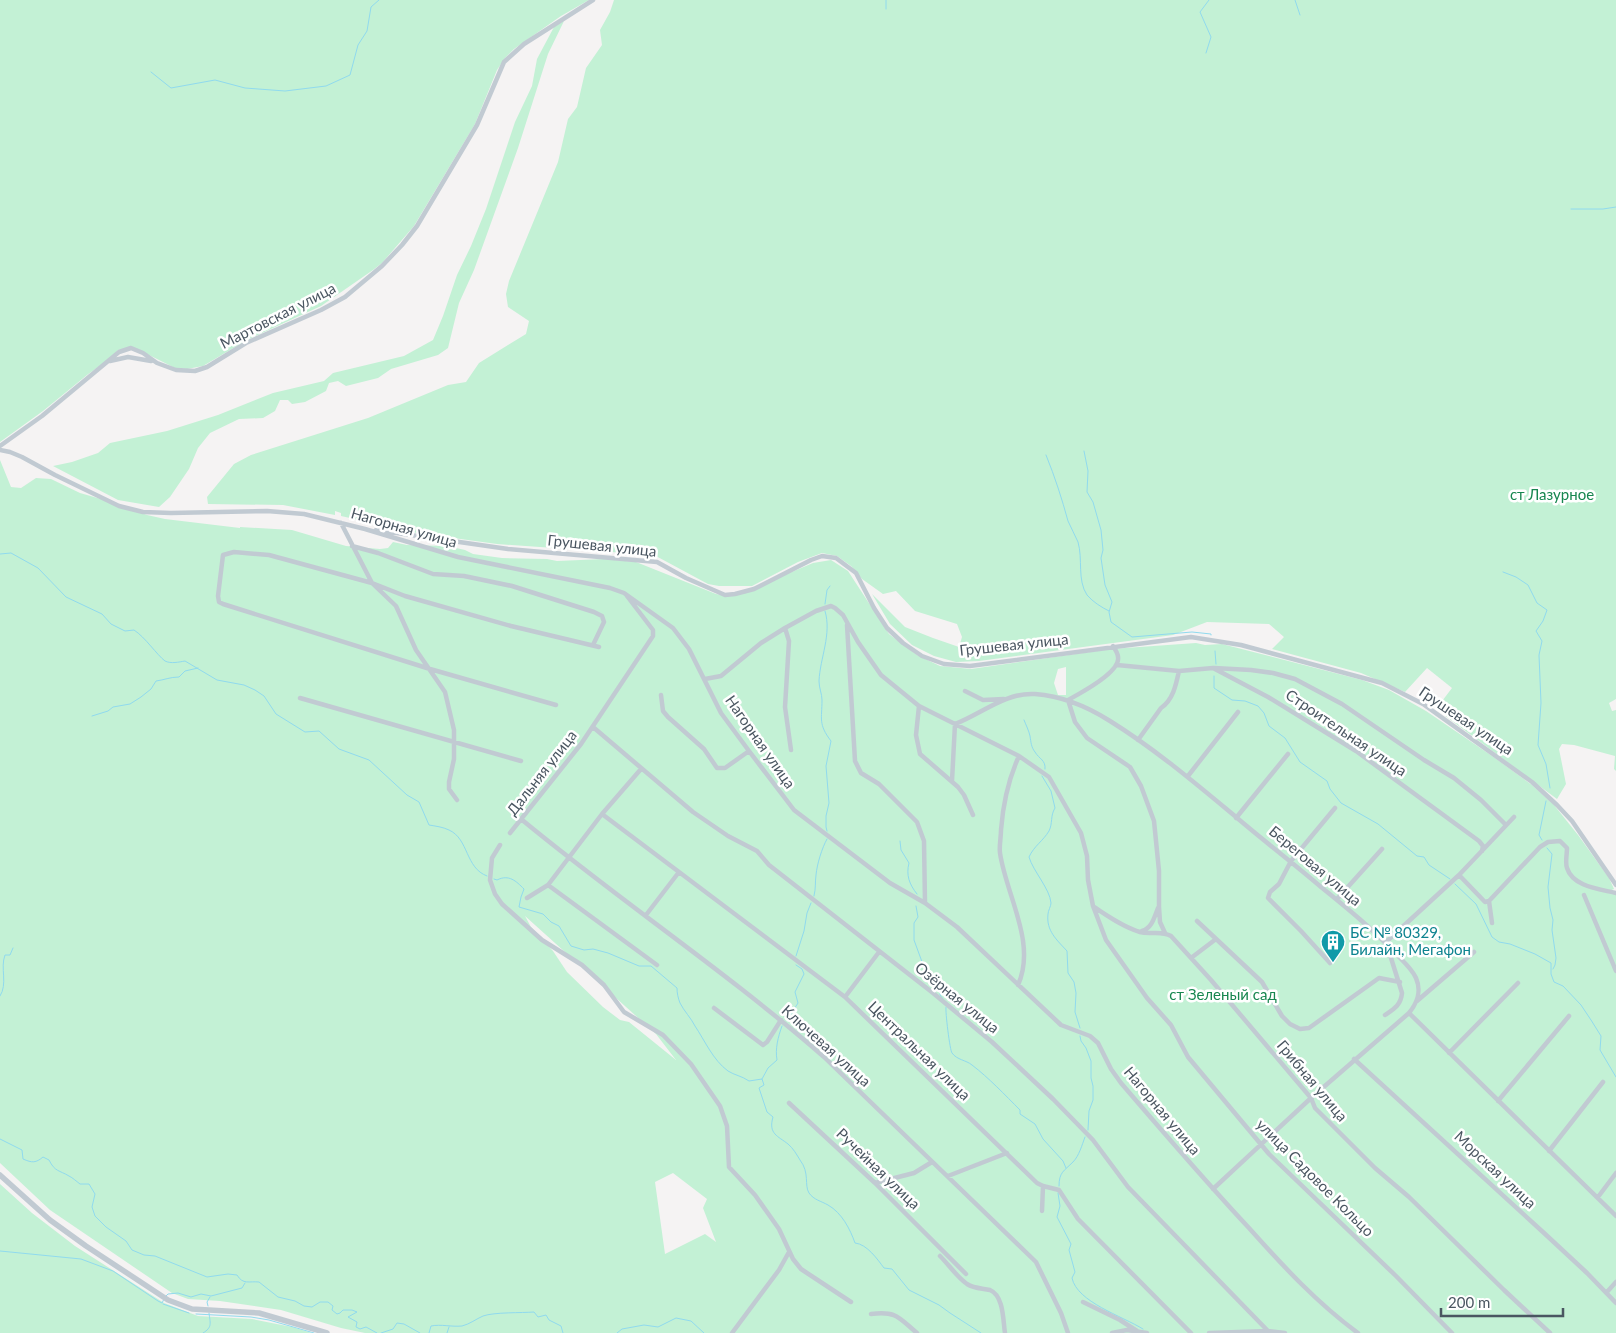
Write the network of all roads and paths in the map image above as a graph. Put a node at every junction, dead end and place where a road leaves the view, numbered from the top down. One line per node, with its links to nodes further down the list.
1 (593, 0): 3 (street, Мартовская улица)
2 (109, 362): 3 (street); 3 (street, Мартовская улица); 4 (street, Мартовская улица)
3 (157, 363)
4 (0, 448): 5 (street, Нагорная улица)
5 (341, 523): 6 (street, Нагорная улица); 7 (street)
6 (365, 529): 9 (street, Нагорная улица); 13 (street, Грушевая улица)
7 (352, 546): 8 (street); 12 (street)
8 (372, 584): 12 (street); 17 (street); 17 (street)
9 (624, 593): 19 (street, Нагорная улица); 29 (street, Дальняя улица)
10 (847, 622): 11 (street, улица Садовое Кольцо); 26 (street, улица Садовое Кольцо); 63 (street)
11 (785, 628): 19 (street, улица Садовое Кольцо); 32 (street)
12 (593, 645): 14 (street)
13 (1113, 646): 15 (street); 57 (street, Грушевая улица)
14 (599, 647)
15 (1117, 665): 18 (street); 24 (street)
16 (1213, 668): 18 (street); 47 (street); 51 (street, Строительная улица)
17 (430, 669): 25 (street); 31 (street)
18 (1179, 671): 30 (street)
19 (705, 679): 33 (street, Нагорная улица)
20 (965, 691): 23 (street)
21 (661, 695): 33 (street)
22 (300, 698): 31 (street)
23 (1006, 699): 24 (street, Береговая улица); 28 (street, Береговая улица)
24 (1068, 700): 30 (street, Береговая улица); 65 (street)
25 (556, 705)
26 (919, 706): 28 (street, улица Садовое Кольцо); 39 (street)
27 (1238, 712): 38 (street)
28 (955, 724): 35 (street, улица Садовое Кольцо); 39 (street)
29 (593, 727): 37 (street, Озёрная улица); 46 (street, Дальняя улица)
30 (1138, 740): 38 (street, Береговая улица)
31 (453, 742): 36 (street); 40 (street)
32 (791, 750)
33 (748, 751): 63 (street, Нагорная улица)
34 (1288, 754): 44 (street)
35 (1019, 756): 64 (street, улица Садовое Кольцо); 81 (street)
36 (521, 761)
37 (641, 768): 42 (street); 73 (street, Озёрная улица)
38 (1188, 776): 44 (street, Береговая улица)
39 (952, 781): 43 (street)
40 (457, 800)
41 (1335, 808): 53 (street)
42 (602, 814): 52 (street); 54 (street, Центральная улица)
43 (973, 815)
44 (1236, 818): 53 (street, Береговая улица)
45 (1514, 818): 47 (street)
46 (521, 819): 48 (street, Дальняя улица); 52 (street, Ключевая улица)
47 (1506, 825): 51 (street)
48 (510, 833)
49 (500, 845): 108 (street)
50 (1382, 850): 61 (street)
51 (1482, 851): 55 (street)
52 (569, 858): 56 (street); 66 (street, Ключевая улица)
53 (1291, 861): 61 (street, Береговая улица); 76 (street)
54 (679, 872): 66 (street); 82 (street, Центральная улица)
55 (1459, 875): 62 (street); 72 (street)
56 (548, 885): 60 (street); 77 (street)
57 (1616, 885)
58 (1616, 893): 62 (street)
59 (1584, 895): 78 (street)
60 (527, 898)
61 (1337, 899): 72 (street, Береговая улица)
62 (1489, 901): 68 (street)
63 (925, 902): 81 (street, Нагорная улица)
64 (1093, 906): 69 (street); 95 (street, улица Садовое Кольцо)
65 (1159, 907): 69 (street); 70 (street)
66 (646, 915): 88 (street, Ключевая улица)
67 (1197, 922): 71 (street)
68 (1492, 923)
69 (1139, 932): 70 (street)
70 (1165, 932): 75 (street, Грибная улица)
71 (1216, 938): 75 (street); 79 (street)
72 (1386, 942): 79 (street); 83 (street, Береговая улица)
73 (879, 952): 82 (street); 118 (street, Озёрная улица)
74 (1474, 952): 83 (street)
75 (1190, 958): 92 (street, Грибная улица)
76 (1330, 963)
77 (657, 965)
78 (1616, 971)
79 (1400, 982): 86 (street)
80 (1518, 983): 89 (street)
81 (1018, 984): 104 (street, Нагорная улица)
82 (844, 997): 97 (street, Центральная улица)
83 (1417, 1001): 85 (street)
84 (714, 1008): 88 (street)
85 (1408, 1013): 89 (street); 90 (street)
86 (1385, 1016)
87 (1569, 1016): 93 (street)
88 (781, 1020): 98 (street, Ключевая улица)
89 (1449, 1053): 93 (street)
90 (1354, 1059): 92 (street); 112 (street, Морская улица)
91 (1603, 1082): 96 (street)
92 (1311, 1098): 95 (street); 131 (street, Грибная улица)
93 (1498, 1101): 96 (street)
94 (789, 1103): 102 (street, Ручейная улица)
95 (1261, 1145): 104 (street); 130 (street, улица Садовое Кольцо)
96 (1549, 1151): 105 (street)
97 (1007, 1153): 101 (street); 103 (street, Центральная улица)
98 (932, 1162): 101 (street, Ключевая улица); 102 (street)
99 (1616, 1173): 105 (street)
100 (0, 1175): 119 (street)
101 (948, 1176): 123 (street, Ключевая улица)
102 (875, 1183): 110 (street, Ручейная улица)
103 (1043, 1186): 106 (street); 126 (street, Центральная улица)
104 (1213, 1189): 129 (street, Нагорная улица)
105 (1598, 1197): 107 (street)
106 (1042, 1211)
107 (1616, 1216)
108 (789, 1252): 113 (street); 120 (street)
109 (940, 1256): 122 (street)
110 (966, 1274)
111 (1616, 1282): 112 (street)
112 (1607, 1292): 115 (street, Морская улица)
113 (851, 1302)
114 (1084, 1302): 117 (street)
115 (1616, 1303)
116 (871, 1314): 121 (street)
117 (1137, 1331): 124 (street); 125 (street)
118 (1268, 1331): 127 (street); 128 (street)
119 (328, 1333)
120 (732, 1333)
121 (917, 1333)
122 (1005, 1333)
123 (1068, 1333)
124 (1112, 1333)
125 (1147, 1333)
126 (1191, 1333)
127 (1209, 1333)
128 (1285, 1333)
129 (1358, 1333)
130 (1452, 1333)
131 (1550, 1333)

